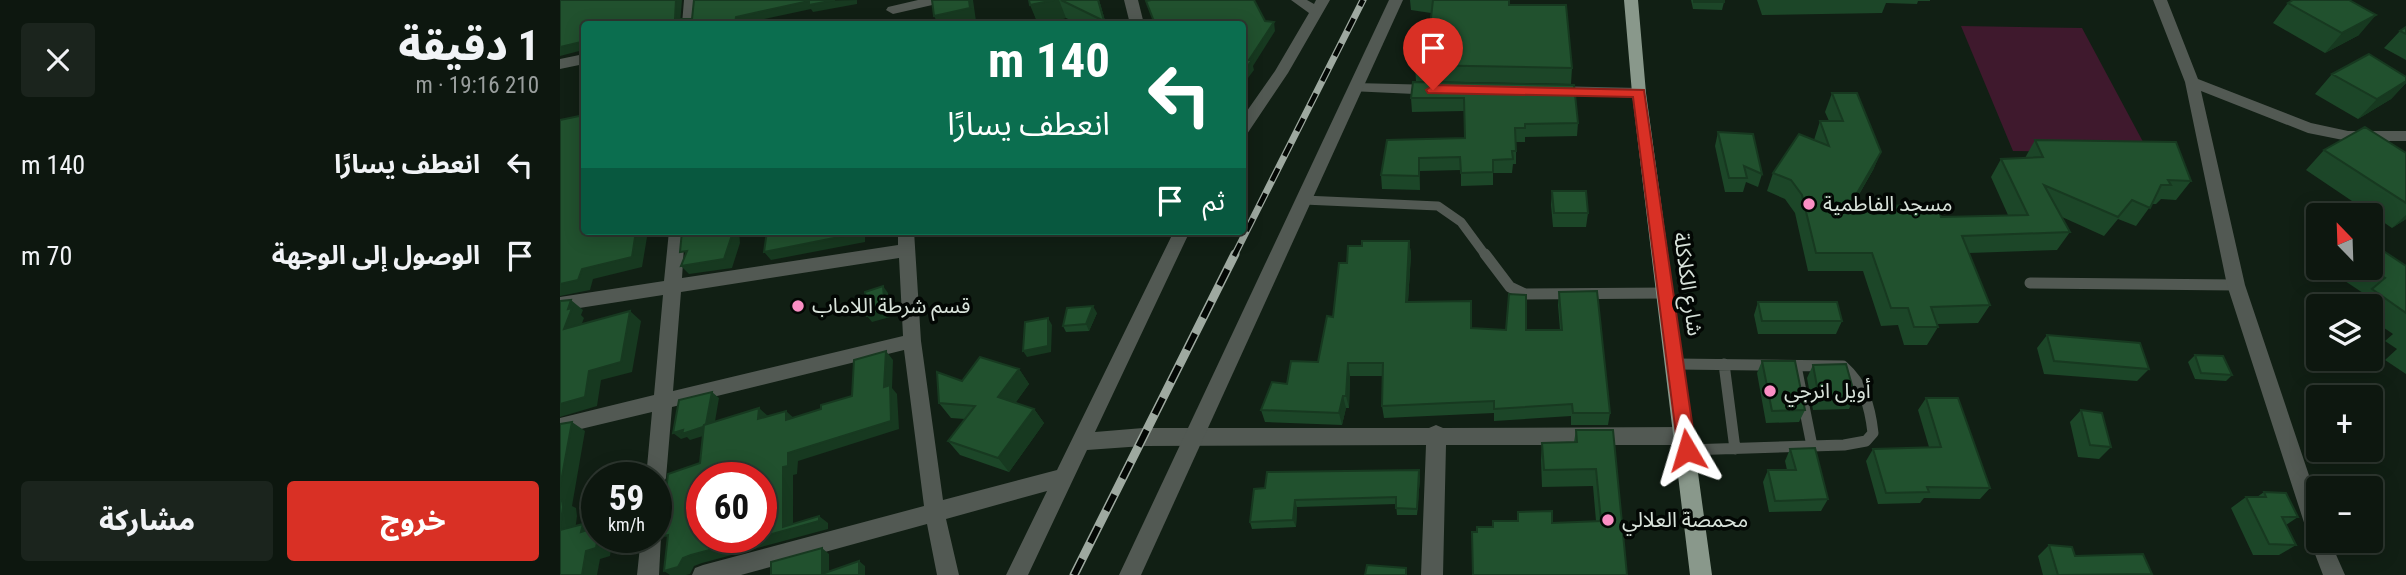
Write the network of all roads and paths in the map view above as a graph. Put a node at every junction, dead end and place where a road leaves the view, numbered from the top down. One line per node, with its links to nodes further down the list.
1 (691, 0): 10 (street)
2 (936, 0): 9 (street)
3 (1131, 0): 11 (street)
4 (1298, 0): 8 (street)
5 (1396, 0): 15 (street)
6 (1631, 0): 18 (main road, شارع الكلاكلة)
7 (2161, 0): 14 (street)
8 (1320, 6): 19 (street)
9 (892, 11)
10 (689, 21)
11 (1136, 21)
12 (581, 60): 13 (street)
13 (560, 64)
14 (2192, 82): 20 (street); 27 (street)
15 (1355, 88): 16 (street); 21 (street)
16 (1450, 90)
17 (1531, 91): 18 (street)
18 (1639, 93): 28 (main road, شارع الكلاكلة)
19 (1246, 125)
20 (2406, 136)
21 (1304, 200): 28 (lane); 37 (street)
22 (677, 235): 26 (street)
23 (1180, 235): 38 (street)
24 (907, 240): 26 (street); 30 (street)
25 (2030, 283): 27 (lane)
26 (672, 285): 29 (street); 34 (street)
27 (2236, 285): 44 (street)
28 (1667, 293): 31 (main road, شارع الكلاكلة)
29 (560, 304)
30 (912, 341): 34 (street); 45 (street)
31 (1676, 363): 32 (lane); 39 (main road, شارع الكلاكلة)
32 (1724, 364): 33 (lane); 41 (lane)
33 (1796, 366): 40 (lane); 40 (lane)
34 (662, 404): 35 (street); 42 (street)
35 (560, 426)
36 (1436, 434): 37 (street); 39 (street); 54 (street)
37 (1194, 437): 38 (street); 53 (street)
38 (1081, 442): 43 (street)
39 (1686, 443): 41 (lane); 48 (main road, شارع الكلاكلة)
40 (1812, 446): 41 (lane)
41 (1735, 449)
42 (657, 462)
43 (1065, 477): 45 (street); 52 (street)
44 (2306, 499)
45 (936, 514): 50 (street); 51 (street)
46 (650, 553): 49 (street)
47 (2325, 553): 55 (street)
48 (1701, 574)
49 (648, 575)
50 (703, 575)
51 (948, 575)
52 (1017, 575)
53 (1130, 575)
54 (1432, 575)
55 (2334, 575)

